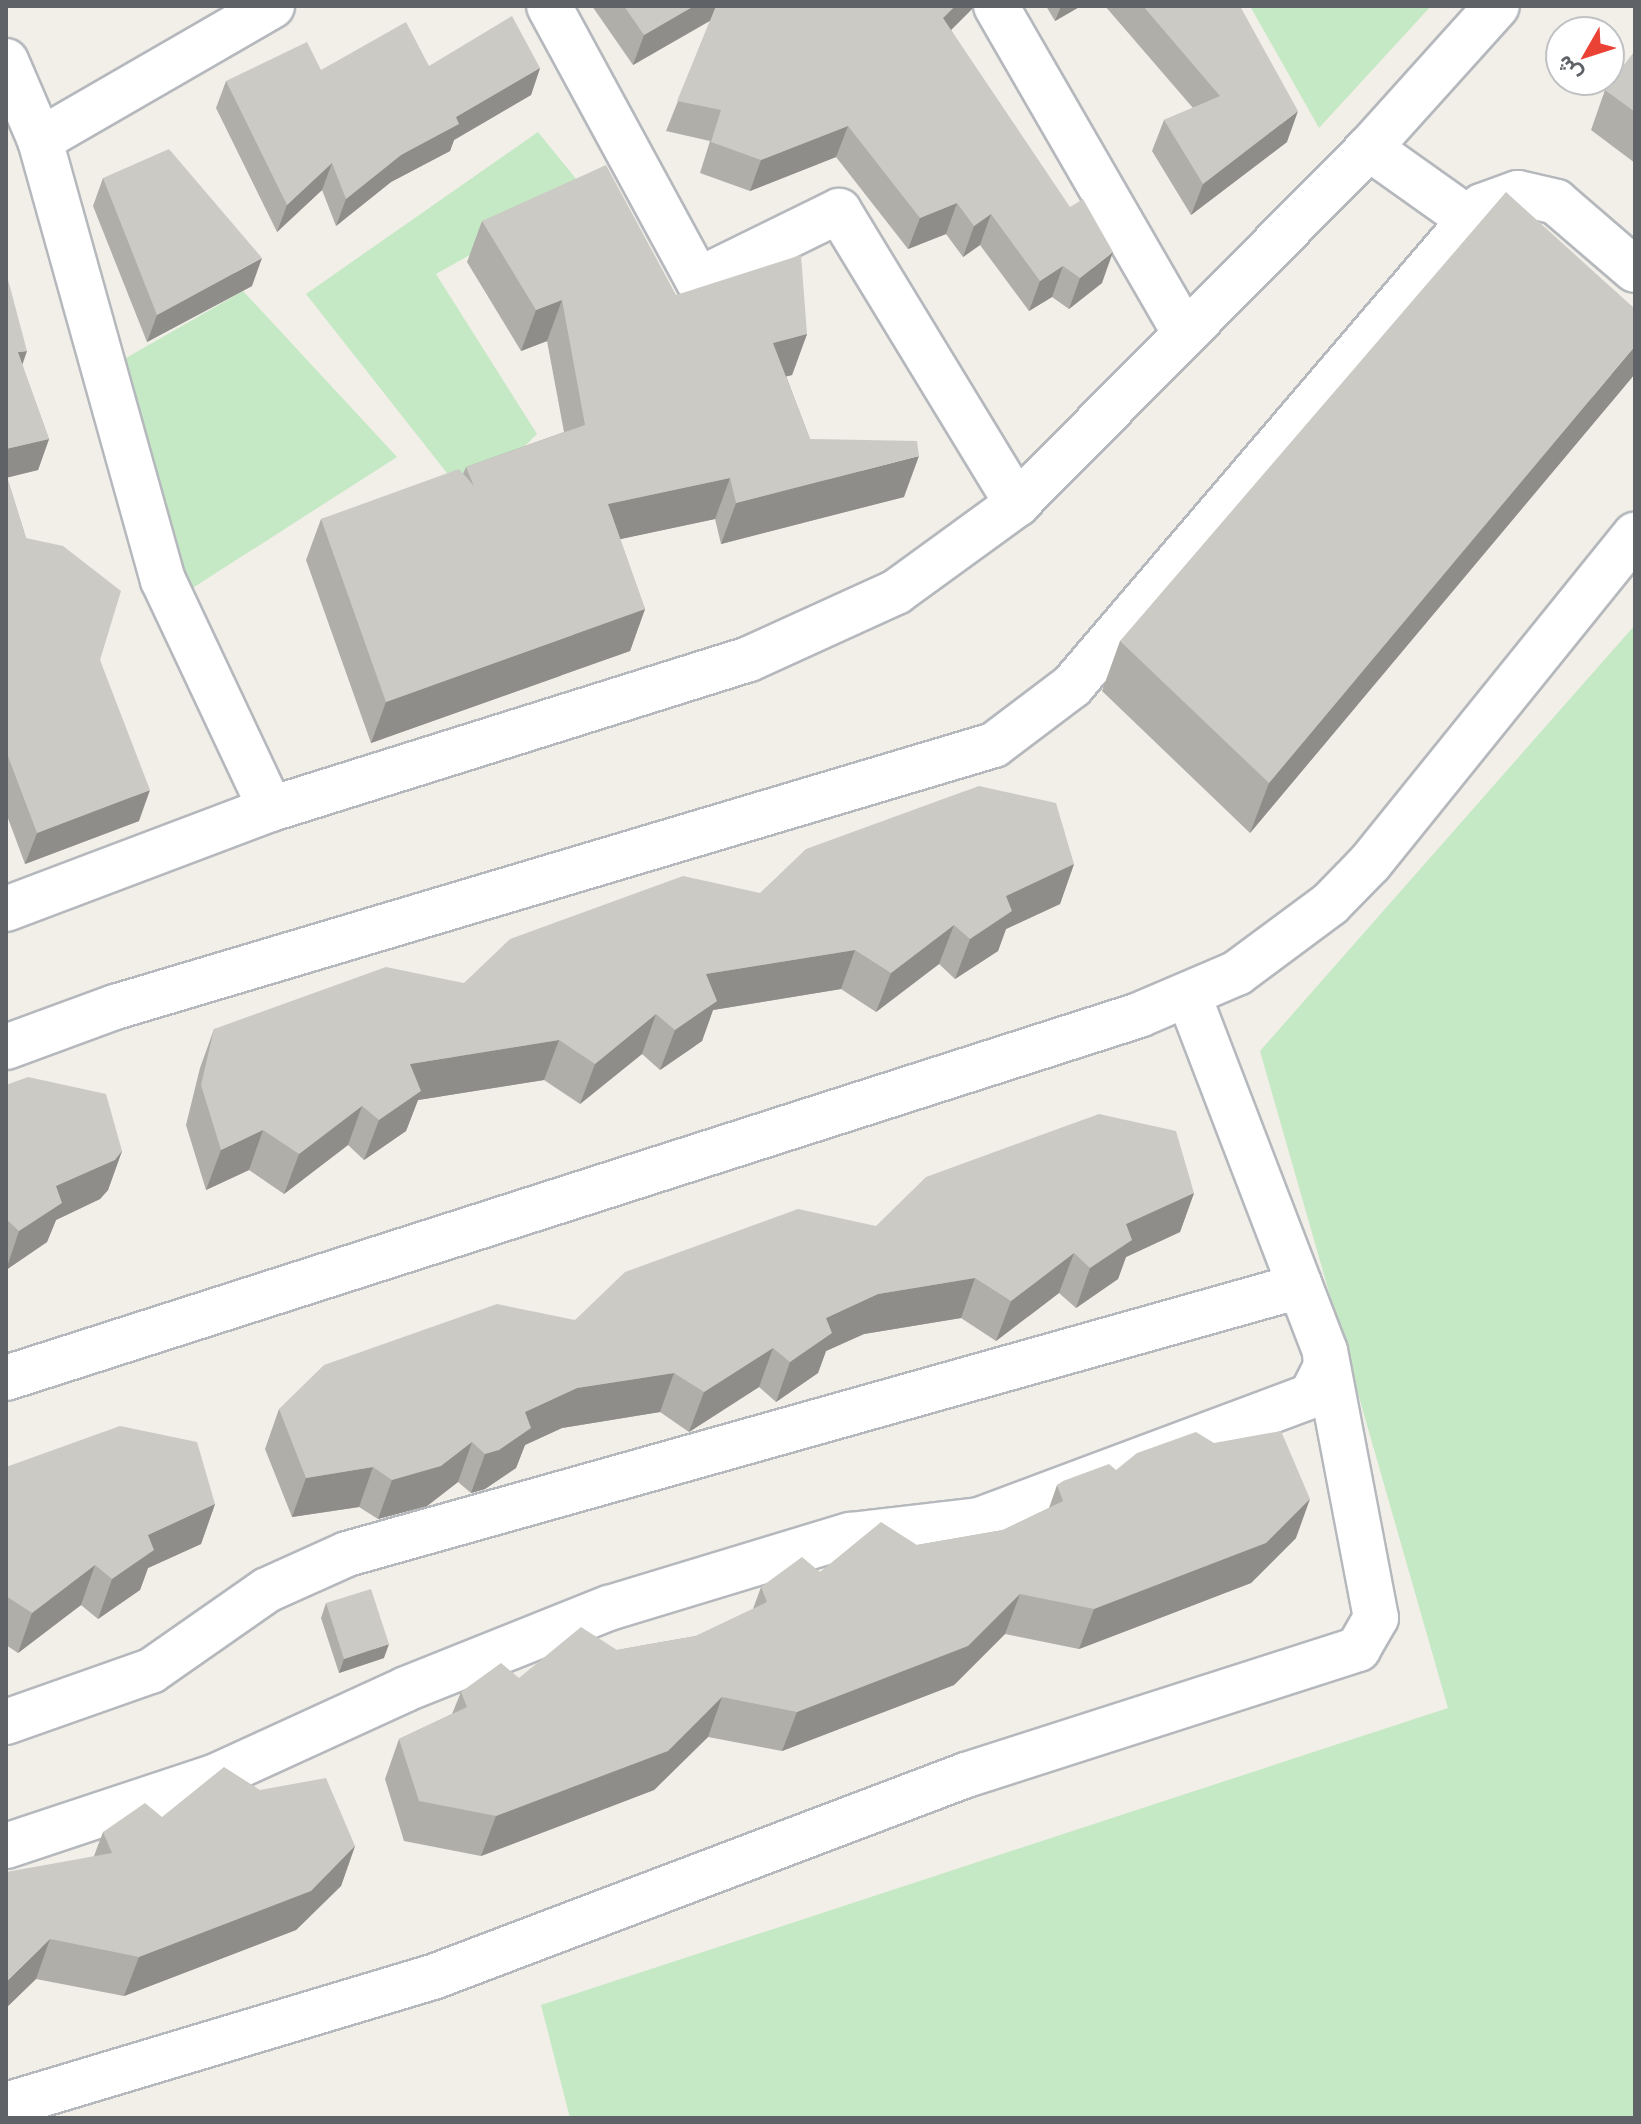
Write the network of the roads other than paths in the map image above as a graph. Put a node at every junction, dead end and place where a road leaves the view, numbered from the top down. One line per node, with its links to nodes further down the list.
1 (272, 6): 6 (street)
2 (549, 6): 11 (street)
3 (996, 6): 10 (street)
4 (1497, 6): 7 (street)
5 (6, 61): 6 (street)
6 (40, 140): 13 (street)
7 (1369, 148): 8 (street); 10 (street)
8 (1469, 219): 9 (street); 16 (street)
9 (1635, 270)
10 (1185, 333): 11 (street)
11 (1017, 504): 13 (street)
12 (1635, 535): 15 (street)
13 (271, 809): 14 (street)
14 (10, 895)
15 (1189, 996): 17 (street); 19 (street)
16 (6, 1047)
17 (1300, 1286): 18 (street); 20 (street)
18 (1325, 1351): 21 (street); 22 (street)
19 (6, 1378)
20 (6, 1722)
21 (6, 1846)
22 (6, 2105)

